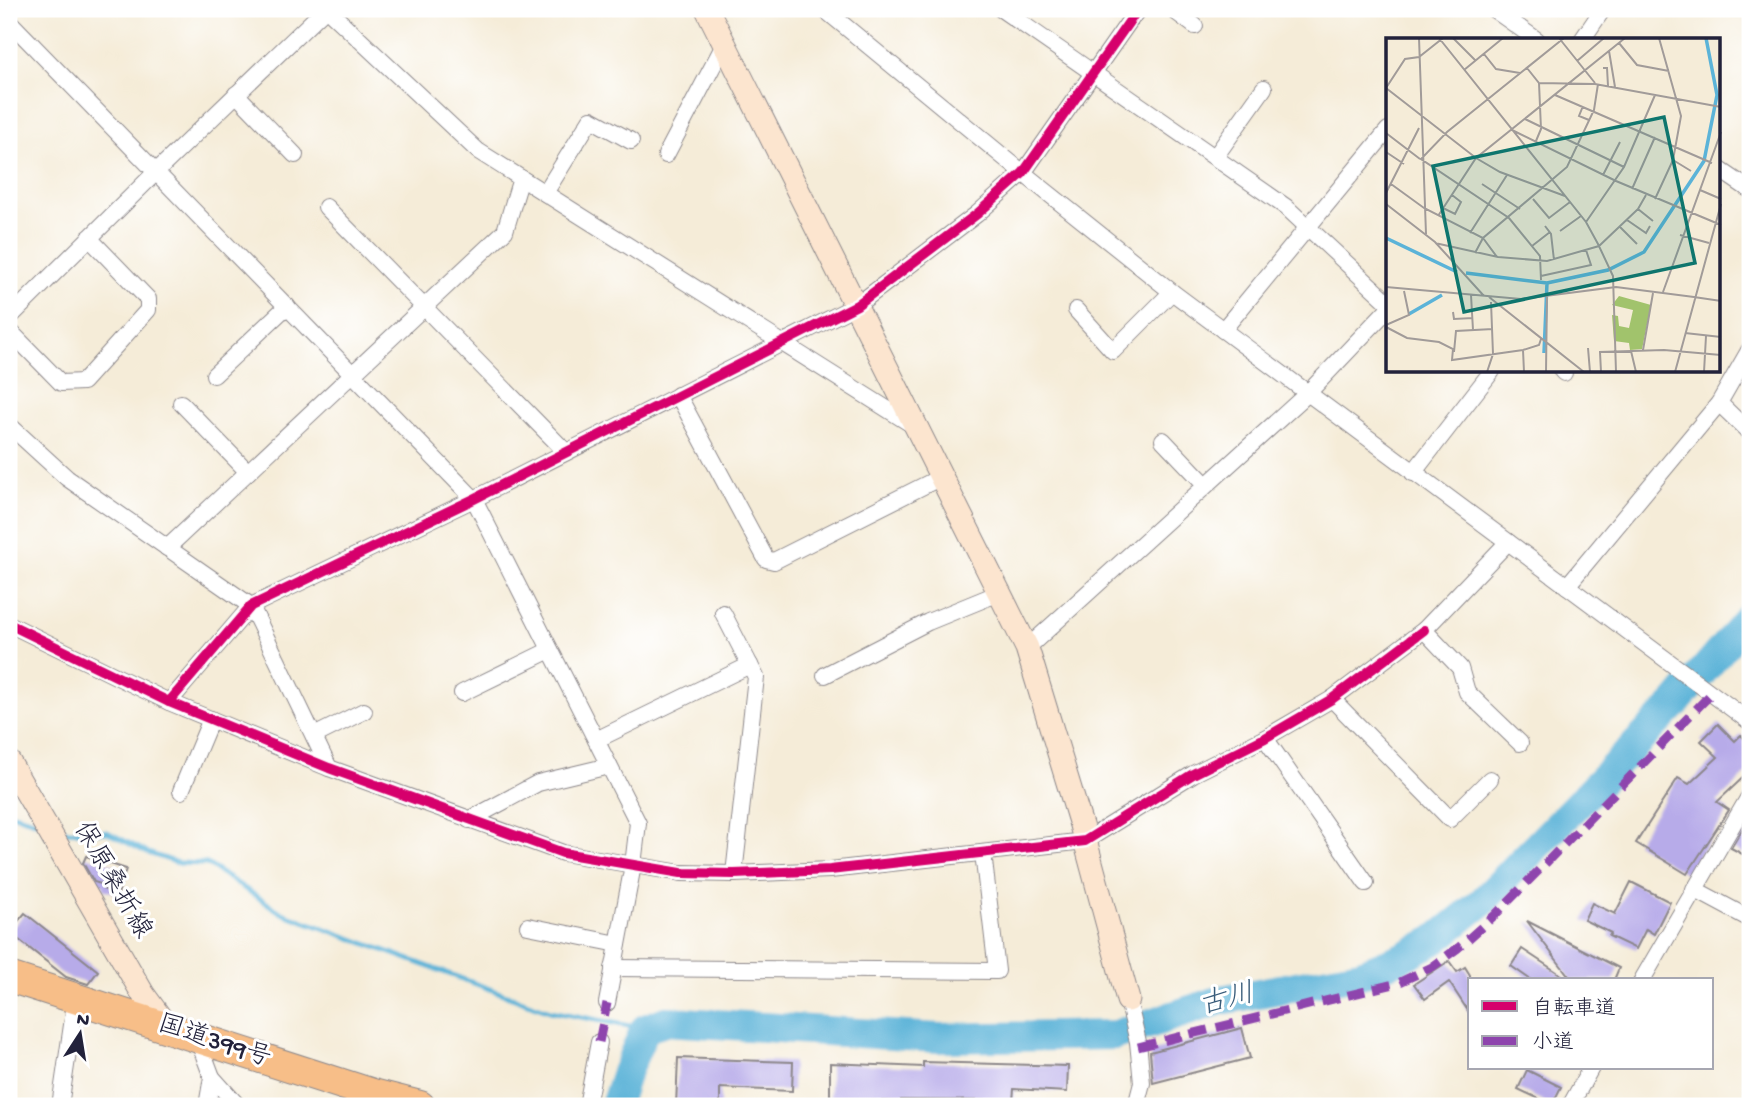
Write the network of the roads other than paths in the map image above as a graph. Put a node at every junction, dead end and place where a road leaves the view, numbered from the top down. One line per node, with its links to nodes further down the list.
1 (326, 9): 16 (street); 25 (street)
2 (707, 9): 13 (street)
3 (824, 9): 24 (street)
4 (1002, 9): 14 (street)
5 (1138, 9): 14 (street)
6 (1172, 9): 10 (street)
7 (1493, 9): 11 (street)
8 (1604, 9): 12 (street)
9 (9, 21): 23 (street)
10 (1195, 26)
11 (1534, 38)
12 (1583, 38)
13 (725, 44): 20 (street); 33 (street)
14 (1093, 73): 21 (street); 24 (street)
15 (1264, 88): 21 (street)
16 (236, 94): 19 (street); 23 (street)
17 (1386, 132): 29 (street)
18 (631, 141): 27 (street)
19 (295, 155)
20 (666, 155)
21 (1214, 157): 29 (street)
22 (1720, 170): 26 (street)
23 (157, 171): 30 (street); 34 (street)
24 (1023, 173): 31 (street); 33 (street)
25 (521, 178): 27 (street); 35 (street)
26 (1750, 190)
27 (545, 193): 41 (street)
28 (326, 207): 35 (street)
29 (1308, 227): 32 (street); 40 (street)
30 (89, 238): 38 (street); 39 (street)
31 (1172, 292): 36 (street); 40 (street)
32 (1386, 300)
33 (857, 305): 41 (street); 51 (street)
34 (287, 306): 44 (street); 45 (street)
35 (424, 307): 44 (street); 54 (street)
36 (1076, 310)
37 (1386, 311): 46 (street)
38 (9, 318)
39 (9, 330)
40 (1223, 330): 46 (street)
41 (780, 343): 47 (street); 51 (street)
42 (1750, 349): 48 (street)
43 (1490, 373): 56 (street)
44 (352, 374): 55 (street); 59 (street)
45 (214, 375)
46 (1307, 394): 56 (street); 58 (street)
47 (678, 395): 54 (street); 57 (street)
48 (1719, 402): 52 (street); 62 (street)
49 (181, 403): 55 (street)
50 (9, 425): 61 (street)
51 (916, 427): 57 (street)
52 (1750, 433)
53 (1163, 440): 58 (street)
54 (566, 452): 59 (street)
55 (248, 472): 61 (street)
56 (1413, 473): 60 (street)
57 (942, 477): 63 (street)
58 (1205, 484): 68 (street)
59 (474, 499): 64 (street); 69 (street)
60 (1508, 542): 62 (street); 67 (street)
61 (167, 548): 64 (street)
62 (1567, 586): 77 (street)
63 (999, 593): 68 (street); 71 (street)
64 (251, 606): 74 (street); 78 (street)
65 (723, 613): 70 (street)
66 (9, 624): 74 (street)
67 (1424, 629): 73 (street); 81 (street)
68 (1027, 648): 89 (street)
69 (550, 650): 72 (street); 80 (street)
70 (750, 665): 80 (street); 92 (street)
71 (825, 675)
72 (462, 693)
73 (1332, 699): 79 (street); 85 (street)
74 (169, 702): 76 (street)
75 (364, 711): 78 (street)
76 (211, 719): 84 (street); 86 (street)
77 (1750, 722)
78 (314, 736): 84 (street)
79 (1265, 738): 89 (street); 93 (street)
80 (596, 740): 83 (street)
81 (1520, 743)
82 (9, 762): 104 (street, 保原桑折線)
83 (609, 766): 88 (street); 91 (street)
84 (329, 768): 88 (street)
85 (1490, 779)
86 (181, 791)
87 (1750, 795): 94 (street)
88 (469, 820): 91 (street)
89 (1085, 841): 90 (street); 102 (street)
90 (983, 853): 92 (street); 98 (street)
91 (633, 865): 92 (street); 97 (street)
92 (734, 874)
93 (1366, 883)
94 (1694, 889): 95 (street); 100 (street)
95 (1750, 919)
96 (528, 926): 97 (street)
97 (618, 944): 98 (street)
98 (613, 968): 103 (street)
99 (9, 977): 101 (highway, 国道399号)
100 (1643, 978)
101 (76, 998): 104 (highway, 国道399号); 109 (street)
102 (1128, 1000): 114 (street)
103 (607, 1003)
104 (167, 1027): 105 (highway, 国道399号)
105 (197, 1037): 108 (street); 112 (highway, 国道399号)
106 (599, 1042): 113 (street)
107 (1590, 1070): 115 (street)
108 (212, 1077): 110 (street); 111 (street)
109 (60, 1106)
110 (207, 1106)
111 (238, 1106)
112 (420, 1106)
113 (587, 1106)
114 (1136, 1106)
115 (1570, 1106)

